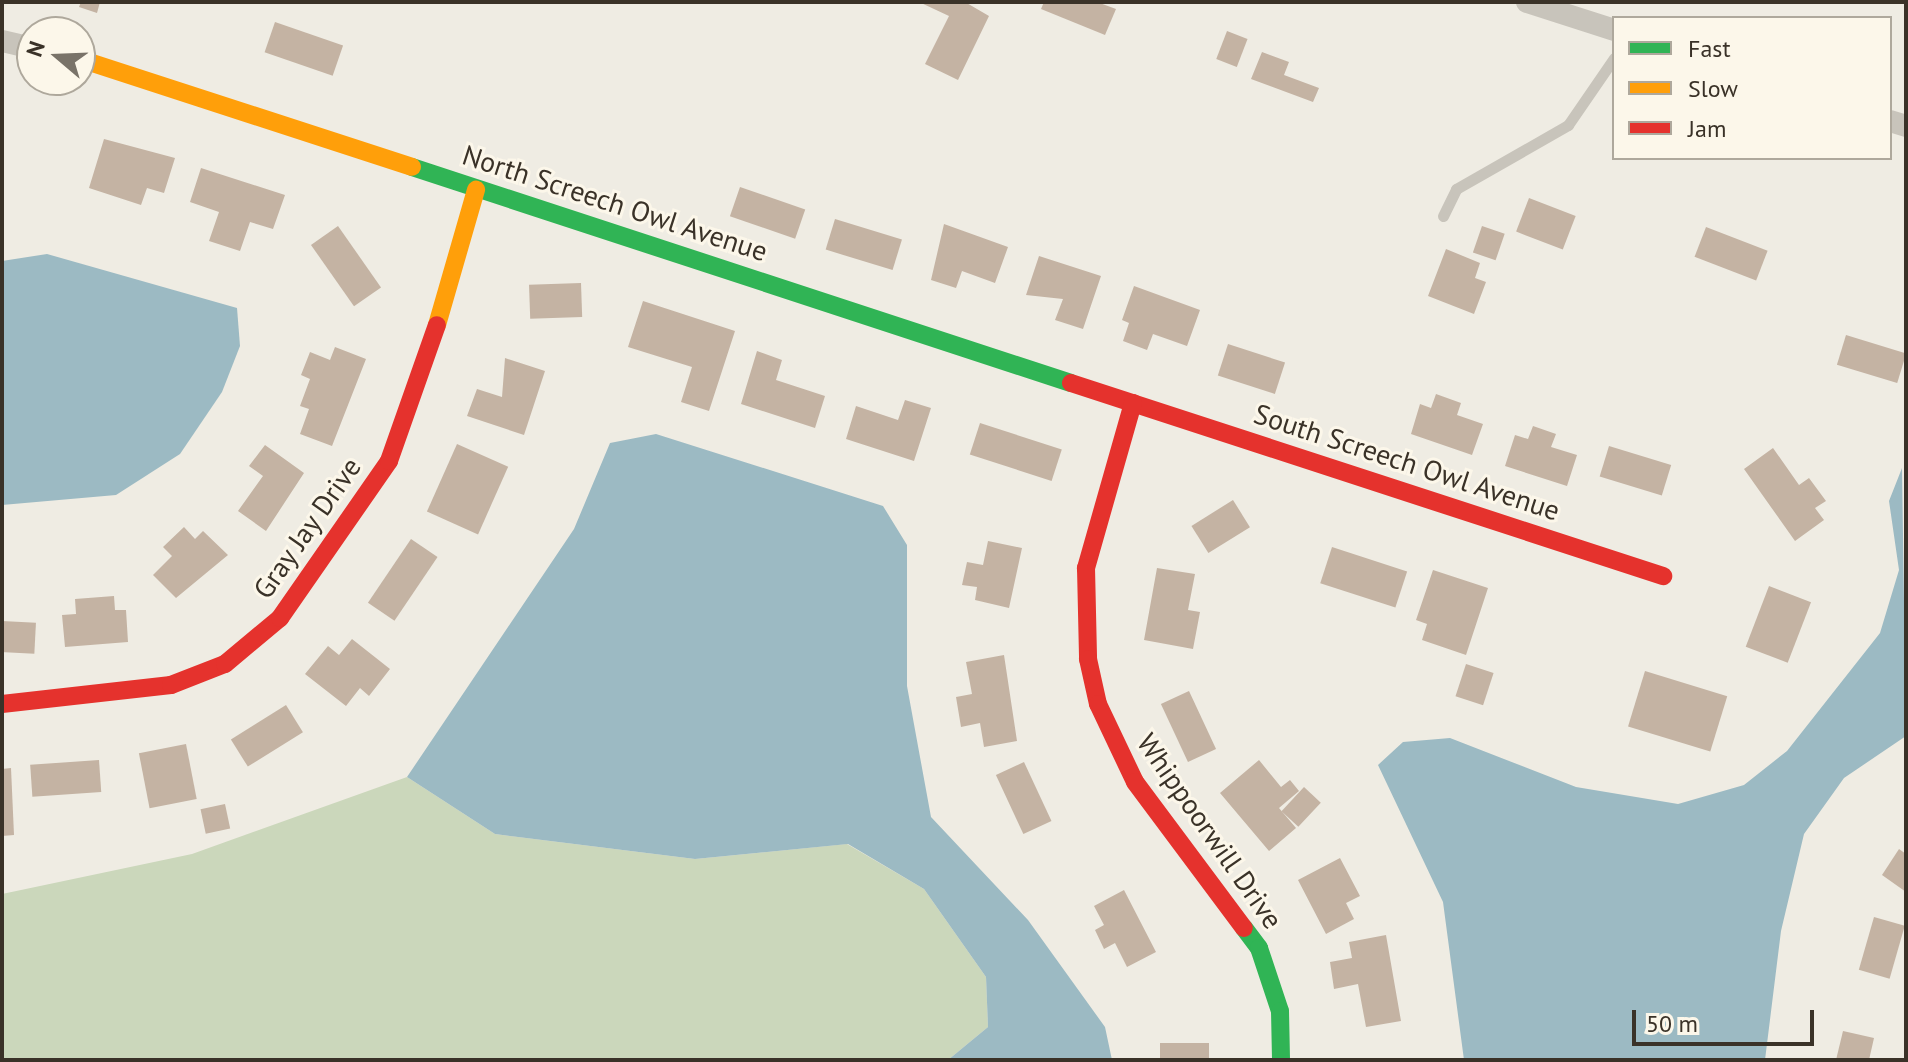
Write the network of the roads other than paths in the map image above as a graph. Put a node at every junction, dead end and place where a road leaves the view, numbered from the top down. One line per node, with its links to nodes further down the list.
1 (1527, 2): 2 (street)
2 (1612, 29)
3 (1612, 61): 6 (lane)
4 (96, 64): 5 (street, North Screech Owl Avenue)
5 (476, 190): 7 (street, North Screech Owl Avenue); 9 (street, Gray Jay Drive)
6 (1443, 216)
7 (1133, 403): 8 (street, South Screech Owl Avenue); 10 (street, Whippoorwill Drive)
8 (1663, 576)
9 (2, 704)
10 (1281, 1060)

